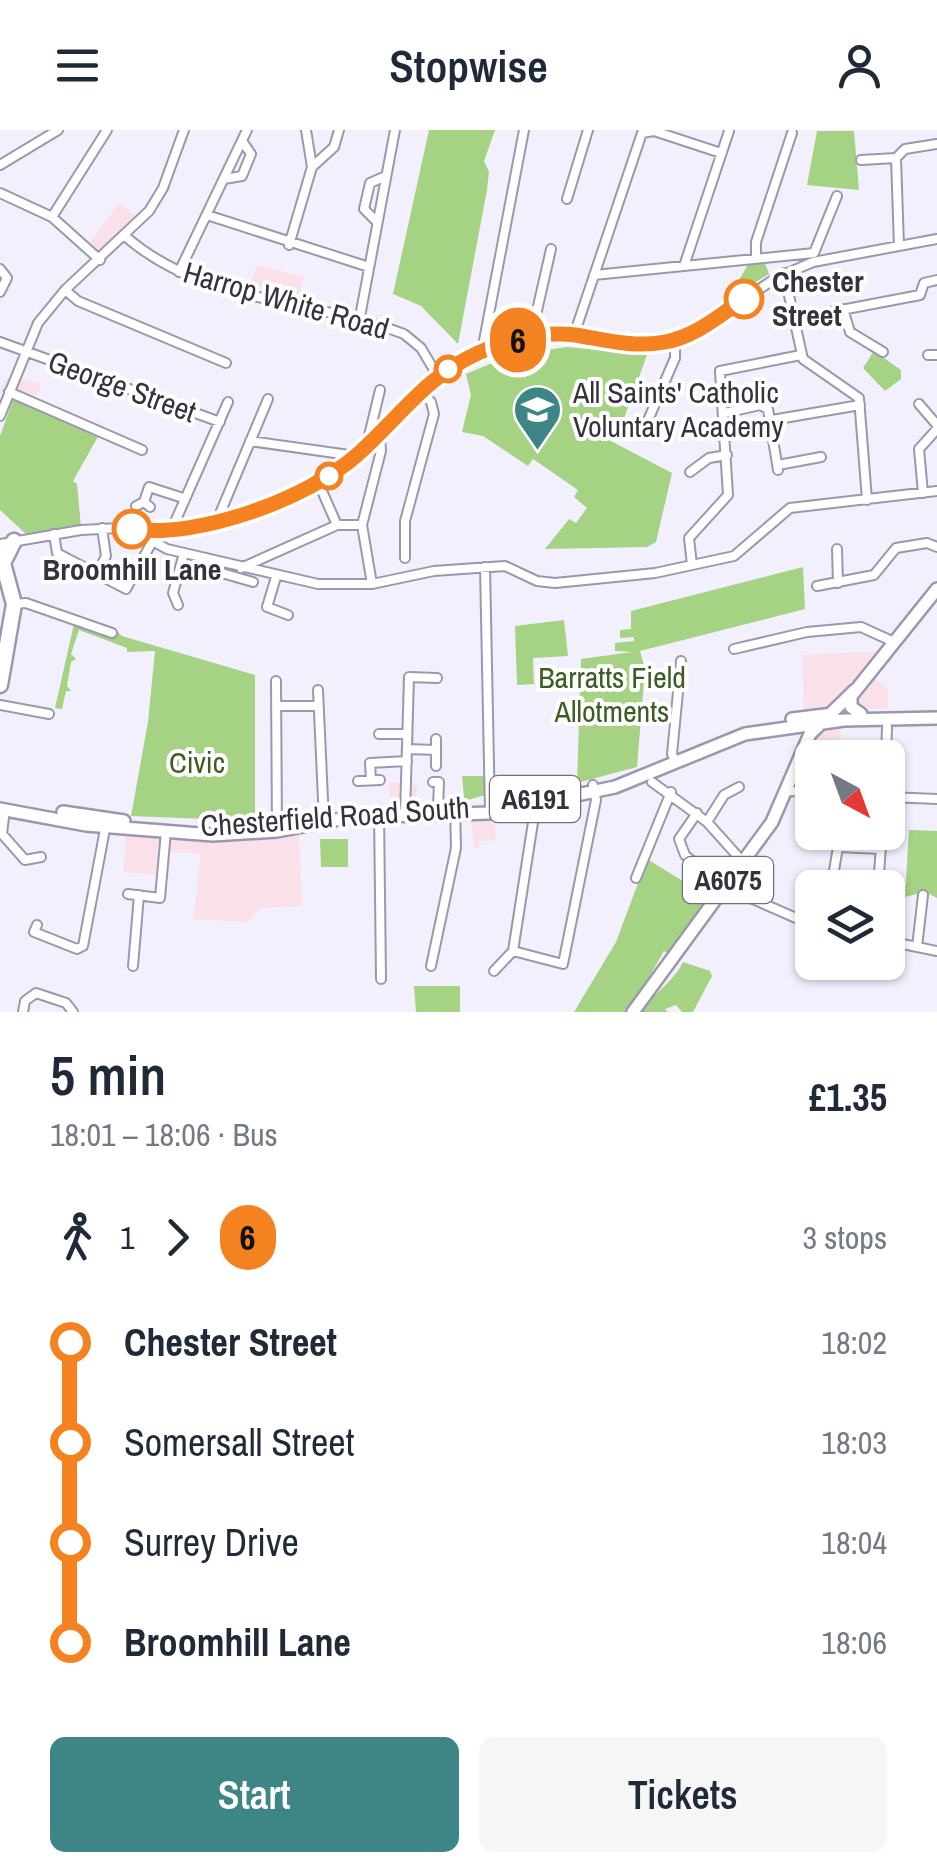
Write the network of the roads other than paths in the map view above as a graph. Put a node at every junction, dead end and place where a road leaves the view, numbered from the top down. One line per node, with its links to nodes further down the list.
1 (108, 130): 26 (street)
2 (184, 130): 28 (street)
3 (247, 130): 13 (street)
4 (306, 130): 19 (street)
5 (339, 130): 19 (street)
6 (394, 130): 20 (street)
7 (524, 130): 53 (street)
8 (588, 130): 24 (street)
9 (55, 131): 18 (street)
10 (641, 131): 15 (street); 40 (street)
11 (729, 131): 15 (street)
12 (792, 133): 33 (street)
13 (242, 141): 21 (street); 21 (street)
14 (937, 144): 16 (street)
15 (721, 153): 36 (street)
16 (896, 158): 17 (street); 31 (street)
17 (861, 160)
18 (0, 166)
19 (312, 167): 30 (street)
20 (386, 176): 27 (street); 27 (street)
21 (224, 179): 25 (street)
22 (0, 193): 26 (street)
23 (837, 196): 34 (street)
24 (567, 200)
25 (206, 215): 30 (street); 39 (street)
26 (52, 217): 35 (street)
27 (377, 222): 37 (street)
28 (125, 236): 35 (street); 39 (street, Harrop White Road)
29 (937, 239): 31 (street)
30 (288, 245): 37 (street)
31 (898, 246): 41 (street)
32 (551, 250): 49 (street)
33 (756, 258): 34 (street); 36 (street)
34 (772, 258): 41 (street)
35 (100, 260): 43 (street)
36 (684, 266): 40 (street)
37 (369, 267): 47 (street)
38 (0, 270): 44 (street)
39 (179, 272): 47 (street, Harrop White Road)
40 (594, 275): 48 (street)
41 (780, 275): 46 (street); 50 (street)
42 (937, 280): 45 (street)
43 (65, 290): 52 (street); 56 (street)
44 (0, 292)
45 (843, 309): 46 (street); 54 (street)
46 (794, 319): 55 (street)
47 (359, 322): 57 (street, Harrop White Road)
48 (574, 335): 49 (street); 50 (street)
49 (531, 337): 53 (street)
50 (675, 339): 71 (street)
51 (0, 342): 52 (street, George Street)
52 (24, 351): 60 (street); 68 (street, George Street)
53 (482, 351): 57 (street)
54 (883, 352)
55 (801, 355): 64 (street); 65 (street)
56 (226, 363)
57 (437, 375): 58 (street)
58 (420, 389): 70 (street); 98 (street)
59 (380, 390): 73 (street)
60 (5, 396): 66 (street); 74 (street)
61 (268, 398): 72 (street)
62 (228, 402): 68 (street)
63 (919, 404): 69 (street)
64 (860, 406): 67 (street); 83 (street)
65 (725, 413): 67 (street); 75 (street)
66 (0, 416)
67 (772, 420): 77 (street)
68 (220, 422): 82 (street)
69 (937, 427): 81 (street)
70 (380, 433): 73 (street); 86 (street)
71 (642, 434)
72 (250, 442): 76 (street); 85 (street)
73 (366, 446): 76 (street)
74 (142, 450)
75 (727, 455): 78 (street); 101 (street)
76 (356, 456): 79 (street)
77 (821, 457)
78 (690, 472)
79 (318, 482): 85 (street); 87 (street)
80 (937, 492): 81 (street)
81 (923, 493): 83 (street)
82 (183, 498): 84 (street); 90 (street)
83 (867, 500): 101 (street)
84 (143, 505)
85 (216, 523): 90 (street)
86 (362, 524): 87 (street); 107 (street)
87 (337, 525): 102 (street)
88 (102, 528): 89 (street); 92 (street); 104 (street)
89 (132, 529): 91 (street); 93 (street)
90 (171, 531): 91 (street)
91 (159, 532): 93 (street)
92 (54, 534): 95 (street); 104 (street)
93 (154, 543): 97 (street); 104 (street)
94 (937, 547): 106 (street)
95 (4, 549): 110 (highway)
96 (837, 549): 106 (street)
97 (184, 553): 100 (street); 111 (street)
98 (405, 558)
99 (194, 565): 100 (street)
100 (211, 565): 102 (street); 102 (street)
101 (692, 565): 103 (street)
102 (245, 568): 105 (street)
103 (485, 568): 107 (street); 155 (street)
104 (97, 574)
105 (276, 576): 107 (street); 112 (street)
106 (838, 583): 108 (street)
107 (372, 584)
108 (817, 586)
109 (937, 590): 114 (main road, A6075)
110 (14, 604): 113 (street); 119 (highway)
111 (178, 605)
112 (288, 615)
113 (112, 633)
114 (894, 642): 115 (street); 121 (main road, A6075)
115 (734, 649)
116 (680, 661): 137 (street)
117 (437, 678): 132 (street)
118 (276, 680): 123 (street)
119 (0, 685)
120 (318, 690): 124 (street)
121 (853, 694): 126 (main road); 128 (main road, A6075)
122 (0, 704): 125 (street)
123 (276, 706): 124 (street); 162 (street)
124 (318, 706): 159 (street)
125 (49, 714)
126 (861, 714): 127 (main road, A6191); 128 (main road, A6191)
127 (937, 715): 128 (main road, A6191)
128 (829, 718): 129 (main road, Chesterfield Road South / A6191); 134 (main road, A6075); 137 (main road, Chesterfield Road South / A6191)
129 (795, 726): 133 (main road); 137 (main road, Chesterfield Road South / A6191)
130 (887, 727): 135 (street)
131 (379, 734): 132 (street)
132 (408, 734): 136 (street)
133 (801, 740)
134 (809, 740)
135 (887, 740)
136 (407, 749): 138 (street); 139 (street)
137 (675, 760): 145 (main road, Chesterfield Road South / A6191)
138 (407, 761): 141 (street); 156 (street)
139 (436, 766)
140 (795, 770): 146 (main road, A6075)
141 (358, 780)
142 (433, 782): 153 (street)
143 (652, 782): 148 (street)
144 (739, 787): 160 (street)
145 (594, 789): 151 (main road, Chesterfield Road South / A6191); 176 (street)
146 (787, 791): 147 (street); 165 (main road, A6075)
147 (795, 791)
148 (671, 792): 158 (street); 167 (street)
149 (905, 797): 150 (street)
150 (937, 799)
151 (532, 803): 155 (main road, Chesterfield Road South / A6191); 176 (street)
152 (2, 807): 161 (main road, Chesterfield Road South / A6191); 164 (street)
153 (438, 807): 154 (main road, Chesterfield Road South / A6191); 156 (main road, Chesterfield Road South / A6191)
154 (455, 810): 155 (main road, Chesterfield Road South / A6191); 156 (main road, Chesterfield Road South / A6191); 179 (street)
155 (490, 810)
156 (405, 812): 157 (main road, Chesterfield Road South / A6191)
157 (379, 813): 159 (main road, Chesterfield Road South / A6191); 181 (street)
158 (697, 813): 160 (street); 166 (street)
159 (324, 819): 162 (main road, Chesterfield Road South / A6191)
160 (707, 822): 165 (street)
161 (106, 823): 163 (main road, Chesterfield Road South / A6191); 173 (street)
162 (278, 827): 163 (main road, Chesterfield Road South / A6191)
163 (166, 829): 170 (street)
164 (40, 857)
165 (742, 861): 168 (main road, A6075)
166 (705, 872)
167 (636, 878)
168 (723, 886): 172 (street); 184 (main road, A6075)
169 (128, 894): 170 (street)
170 (139, 895): 178 (street)
171 (937, 901): 175 (street)
172 (795, 918)
173 (32, 929)
174 (905, 945): 175 (street)
175 (917, 947): 177 (street)
176 (512, 951): 180 (street)
177 (937, 951)
178 (131, 960)
179 (430, 966)
180 (494, 970)
181 (381, 979)
182 (23, 1012): 183 (street)
183 (73, 1012)
184 (633, 1012)

